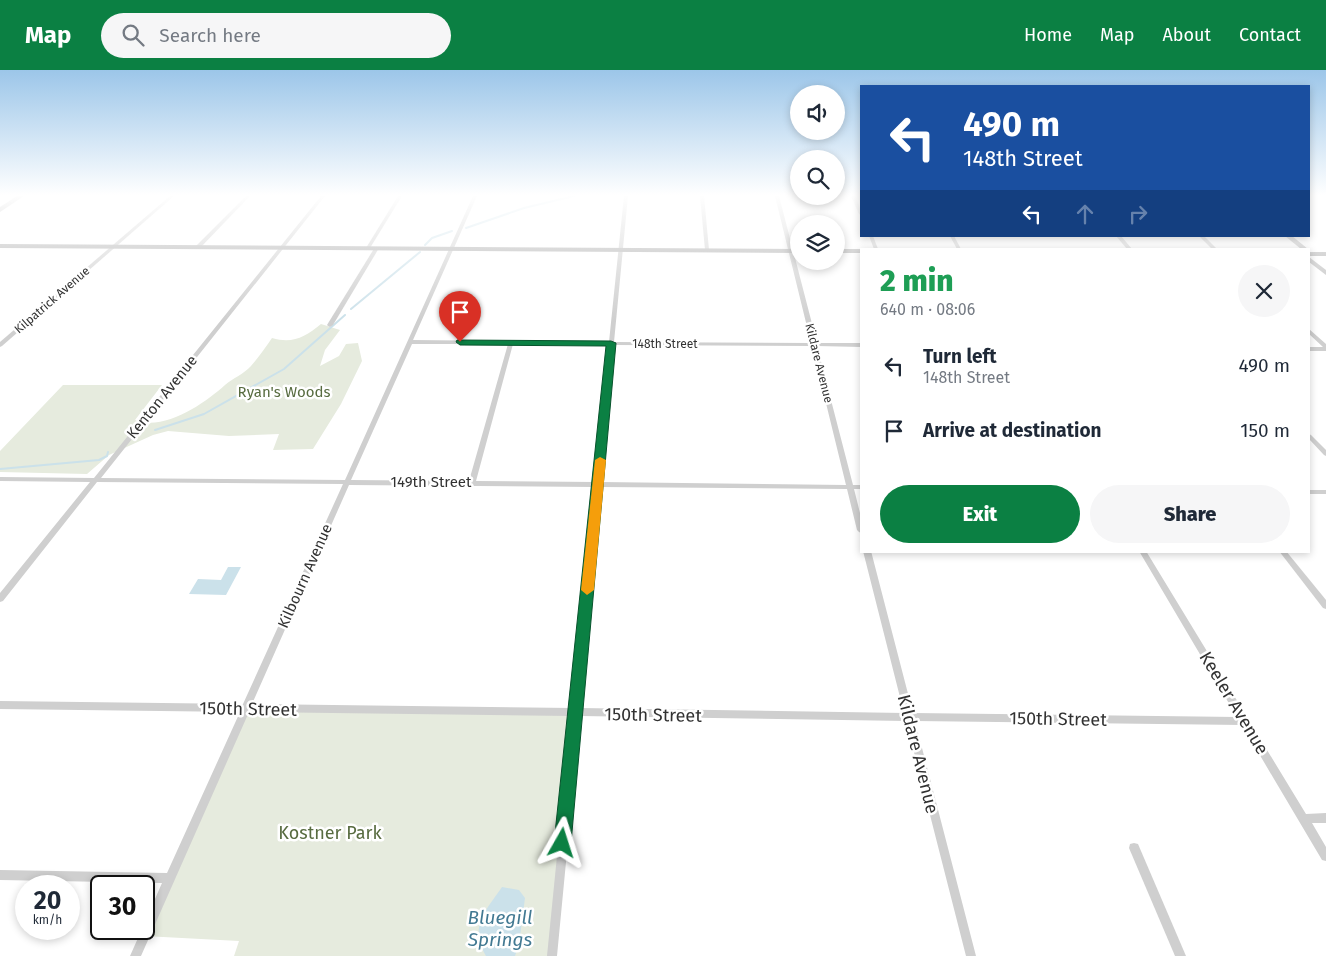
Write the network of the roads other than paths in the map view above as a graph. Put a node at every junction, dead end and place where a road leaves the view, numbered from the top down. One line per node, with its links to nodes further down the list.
1 (124, 237): 13 (street, Kilpatrick Avenue)
2 (207, 237): 14 (street)
3 (291, 237): 15 (street, Kenton Avenue)
4 (375, 237): 16 (street)
5 (455, 237): 22 (street, Kilbourn Avenue)
6 (621, 237): 23 (street)
7 (706, 237): 24 (street)
8 (1119, 237): 18 (street)
9 (1202, 237): 19 (street)
10 (1281, 237): 20 (main road)
11 (1290, 237): 21 (main road)
12 (0, 246): 13 (main road)
13 (113, 247): 14 (main road); 40 (street, Kilpatrick Avenue)
14 (198, 247): 15 (main road)
15 (282, 248): 16 (main road); 48 (street, Kenton Avenue)
16 (368, 248): 17 (main road)
17 (377, 248): 22 (main road); 35 (street)
18 (1129, 248)
19 (1214, 248)
20 (1295, 248)
21 (1302, 248)
22 (450, 249): 23 (main road); 37 (street, Kilbourn Avenue)
23 (620, 250): 24 (main road); 39 (street)
24 (707, 250): 25 (main road)
25 (790, 251)
26 (845, 251): 27 (main road)
27 (860, 251)
28 (1310, 253): 30 (main road)
29 (1310, 254): 32 (main road)
30 (1326, 254)
31 (1310, 255): 34 (main road)
32 (1326, 265)
33 (799, 270): 41 (street, Kildare Avenue)
34 (1326, 272)
35 (330, 325)
36 (1310, 333): 43 (street)
37 (409, 342): 38 (street, 148th Street); 49 (street, Kilbourn Avenue)
38 (511, 342): 39 (street, 148th Street); 50 (street)
39 (611, 343): 41 (street, 148th Street); 51 (street)
40 (0, 345)
41 (815, 345): 42 (street, 148th Street); 52 (street, Kildare Avenue)
42 (860, 345)
43 (1326, 348): 44 (street)
44 (1310, 349)
45 (1310, 437): 46 (street)
46 (1326, 454)
47 (0, 479): 48 (street, 149th Street)
48 (95, 480): 49 (street, 149th Street); 60 (street, Kenton Avenue)
49 (347, 482): 50 (street, 149th Street); 63 (street, Kilbourn Avenue)
50 (472, 482): 51 (street, 149th Street)
51 (598, 484): 52 (street, 149th Street); 64 (street)
52 (850, 487): 53 (street, 149th Street); 56 (street, Kildare Avenue)
53 (860, 488)
54 (1310, 492): 55 (street)
55 (1326, 492)
56 (860, 526)
57 (868, 553): 65 (street, Kildare Avenue)
58 (1143, 553): 66 (street, Keeler Avenue)
59 (1284, 553): 61 (street)
60 (0, 599)
61 (1326, 606)
62 (0, 705): 63 (street, 150th Street)
63 (246, 708): 64 (street, 150th Street); 72 (street, Kilbourn Avenue)
64 (575, 714): 65 (street, 150th Street); 74 (street)
65 (909, 717): 66 (street, 150th Street); 75 (street, Kildare Avenue)
66 (1246, 721): 68 (street, Keeler Avenue)
67 (1326, 818): 68 (street)
68 (1304, 819): 70 (street, Keeler Avenue)
69 (1134, 848): 76 (street)
70 (1326, 856)
71 (0, 875): 72 (street)
72 (170, 878): 73 (street, Kilbourn Avenue)
73 (135, 956)
74 (552, 956)
75 (971, 956)
76 (1181, 956)

